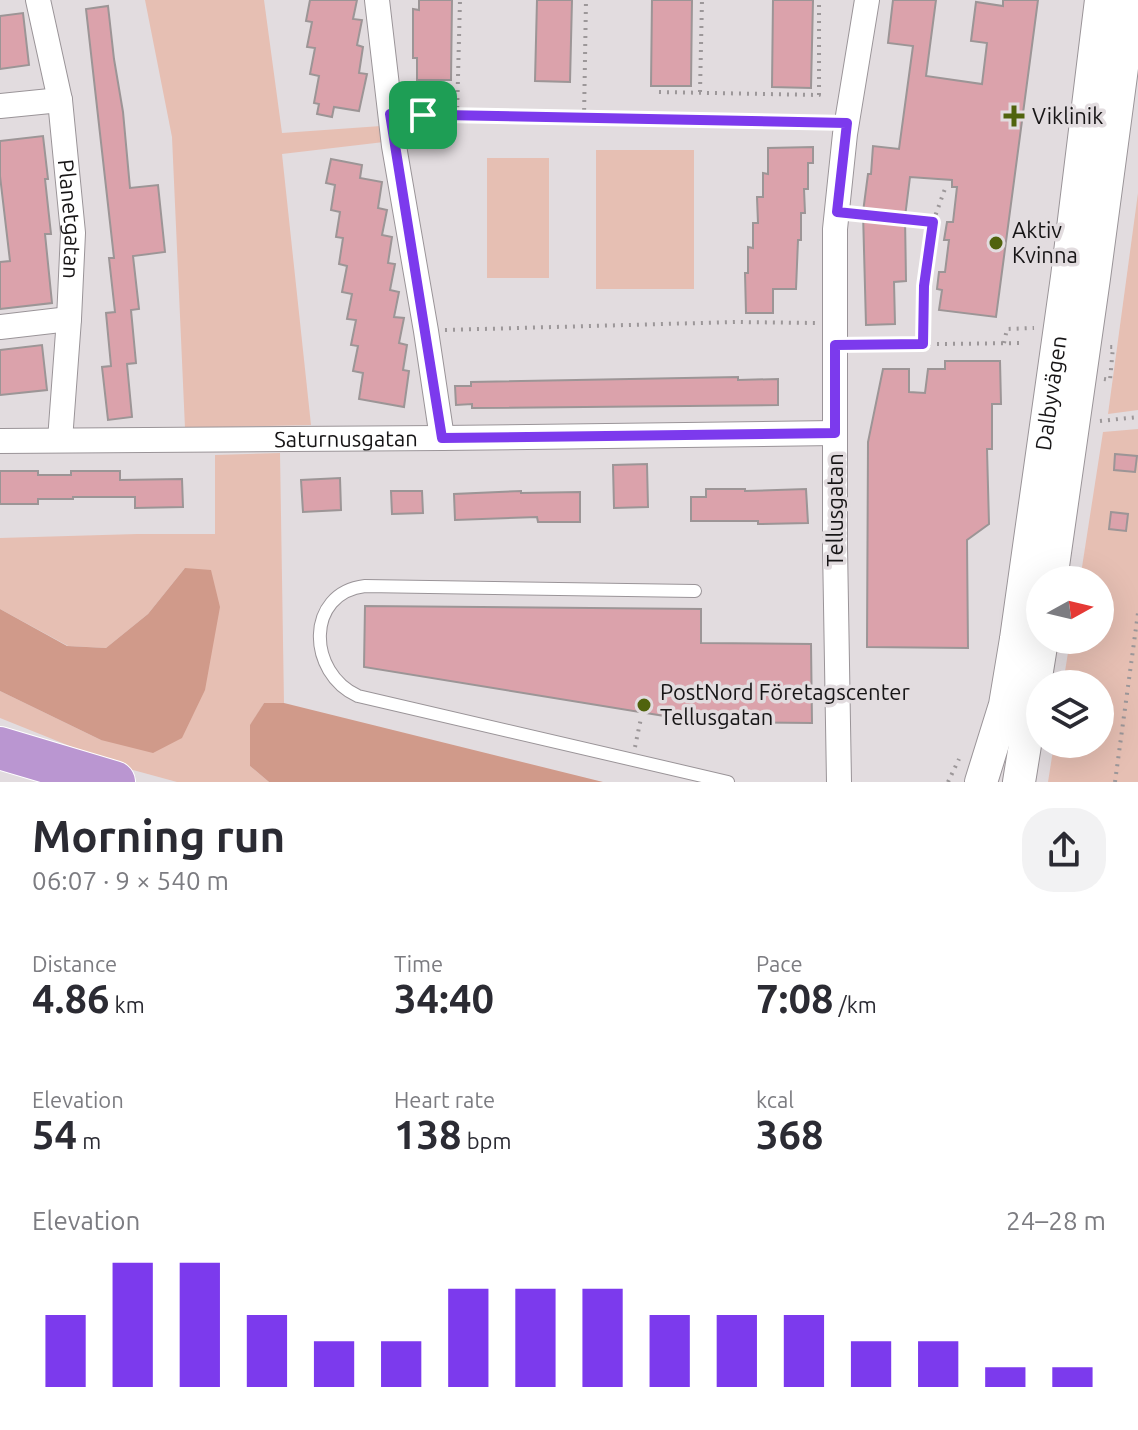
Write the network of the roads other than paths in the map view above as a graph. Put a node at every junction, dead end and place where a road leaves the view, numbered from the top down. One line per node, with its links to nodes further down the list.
1 (38, 0): 6 (street, Planetgatan)
2 (377, 0): 11 (street)
3 (867, 0): 10 (street, Tellusgatan)
4 (1101, 0): 23 (main road, Dalbyvägen)
5 (1131, 0): 14 (main road, Dalbyvägen)
6 (60, 100): 7 (street); 8 (street, Planetgatan)
7 (0, 106)
8 (69, 319): 9 (street); 12 (street, Planetgatan)
9 (0, 327)
10 (835, 433): 11 (street, Saturnusgatan); 22 (street, Tellusgatan)
11 (442, 438): 12 (street, Saturnusgatan)
12 (60, 440): 13 (street, Saturnusgatan)
13 (0, 441)
14 (1053, 566)
15 (695, 591): 21 (lane)
16 (1040, 654): 24 (main road)
17 (0, 748): 20 (highway)
18 (0, 757): 19 (highway)
19 (59, 782)
20 (114, 782)
21 (728, 782)
22 (839, 782)
23 (981, 782)
24 (1019, 782)

